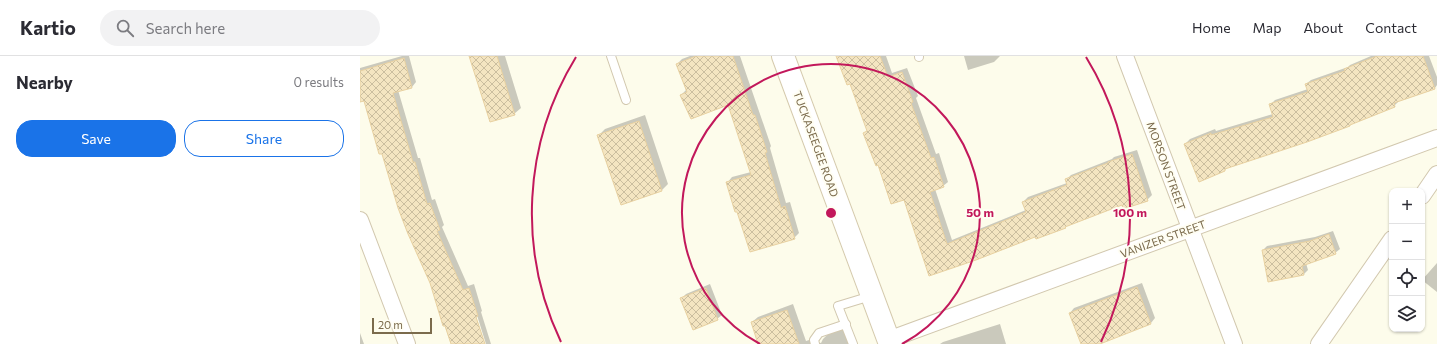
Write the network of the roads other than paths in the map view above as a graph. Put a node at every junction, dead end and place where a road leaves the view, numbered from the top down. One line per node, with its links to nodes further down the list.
1 (611, 56): 4 (lane)
2 (784, 56): 11 (main road, TUCKASEEGEE ROAD)
3 (1125, 56): 9 (street, MORSON STREET)
4 (626, 100)
5 (1437, 138): 9 (street, VANIZER STREET)
6 (1437, 174): 7 (street)
7 (1425, 192)
8 (360, 220): 14 (street)
9 (1189, 229): 13 (street, VANIZER STREET); 17 (street, MORSON STREET)
10 (1389, 243): 18 (street)
11 (872, 295): 12 (lane); 13 (main road, TUCKASEEGEE ROAD)
12 (846, 324): 15 (lane); 16 (lane)
13 (889, 342)
14 (407, 344)
15 (815, 344)
16 (853, 344)
17 (1234, 344)
18 (1319, 344)

